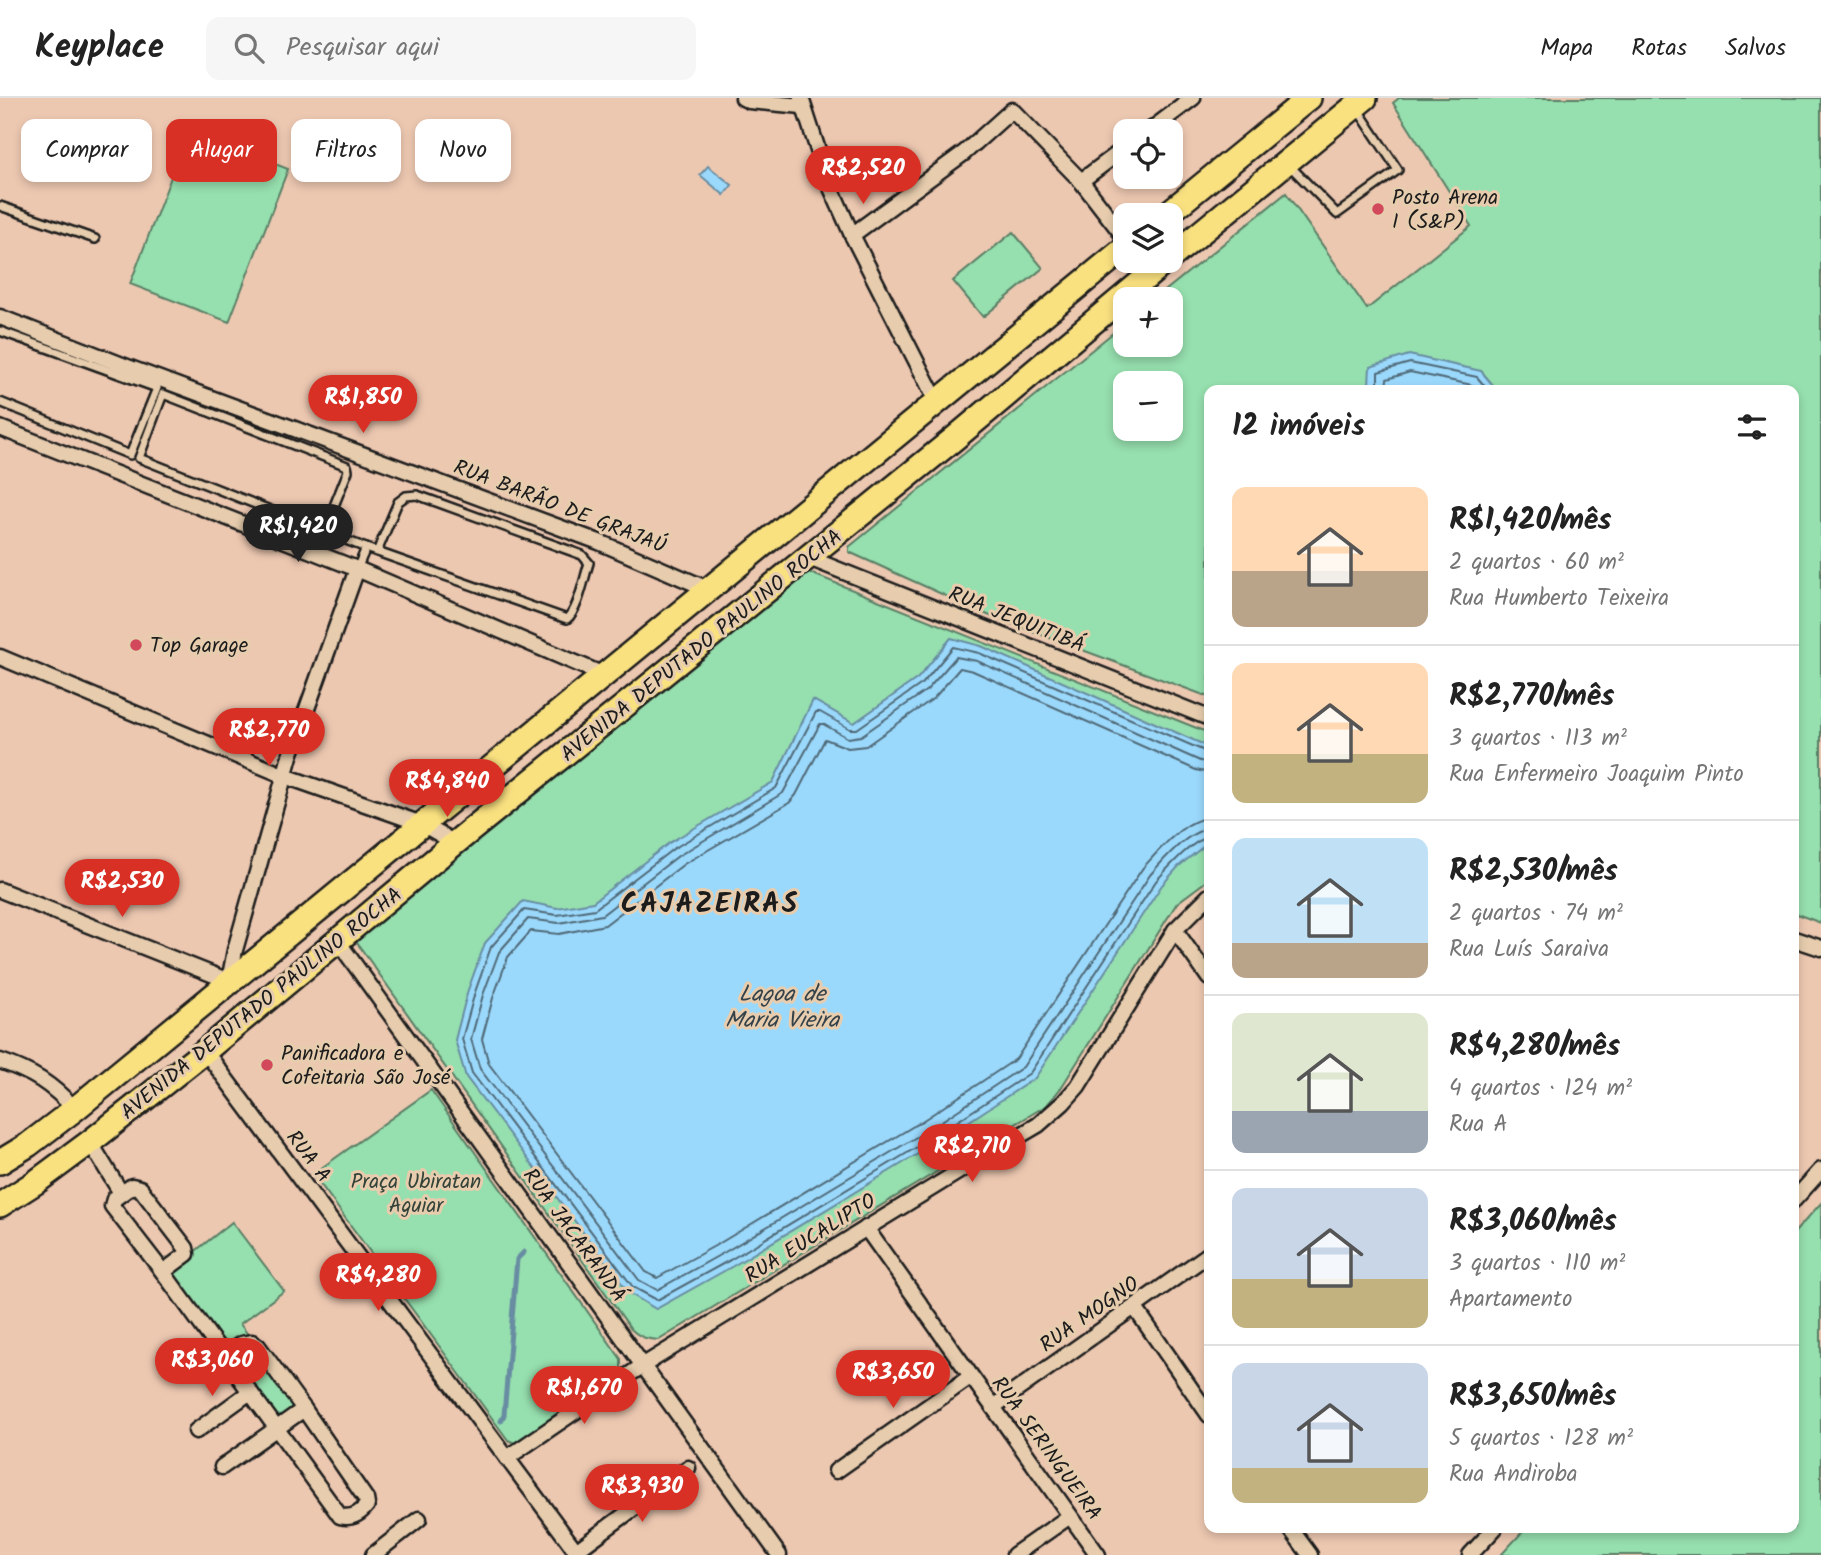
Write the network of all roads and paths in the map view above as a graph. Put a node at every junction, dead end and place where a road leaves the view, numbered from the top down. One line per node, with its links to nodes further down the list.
1 (743, 98): 4 (street)
2 (1194, 98): 7 (street)
3 (1309, 98): 11 (main road)
4 (801, 102): 14 (street)
5 (1360, 102): 9 (main road); 9 (lane)
6 (1009, 104): 10 (street); 14 (street)
7 (1165, 119)
8 (1113, 157): 10 (street)
9 (1286, 163): 16 (main road)
10 (1081, 181): 13 (street)
11 (1181, 203)
12 (0, 206): 15 (lane)
13 (1113, 222)
14 (852, 235): 22 (street)
15 (95, 239)
16 (1183, 247)
17 (1113, 258): 22 (main road, AVENIDA DEPUTADO PAULINO ROCHA)
18 (1152, 273): 24 (main road, AVENIDA DEPUTADO PAULINO ROCHA)
19 (0, 317): 30 (street, RUA BARÃO DE GRAJAÚ)
20 (0, 331): 21 (lane)
21 (0, 402)
22 (937, 404): 24 (main road); 30 (main road, AVENIDA DEPUTADO PAULINO ROCHA)
23 (0, 428): 29 (street)
24 (955, 438): 28 (main road, AVENIDA DEPUTADO PAULINO ROCHA)
25 (324, 531): 25 (lane); 26 (lane)
26 (366, 548): 27 (lane); 29 (lane)
27 (377, 552): 27 (lane)
28 (809, 558): 33 (street, RUA JEQUITIBÁ); 36 (main road, AVENIDA DEPUTADO PAULINO ROCHA)
29 (357, 569): 32 (street); 34 (street)
30 (710, 590): 32 (main road, AVENIDA DEPUTADO PAULINO ROCHA)
31 (0, 657): 34 (street)
32 (606, 676): 35 (main road, AVENIDA DEPUTADO PAULINO ROCHA)
33 (1204, 716)
34 (285, 775): 35 (street); 44 (street)
35 (422, 824): 36 (street); 44 (main road, AVENIDA DEPUTADO PAULINO ROCHA)
36 (455, 843): 40 (main road, AVENIDA DEPUTADO PAULINO ROCHA)
37 (0, 890): 44 (street)
38 (1204, 902): 39 (street, RUA EUCALIPTO)
39 (1175, 930): 43 (street); 54 (street, RUA EUCALIPTO)
40 (337, 940): 45 (main road, AVENIDA DEPUTADO PAULINO ROCHA); 59 (street, RUA JACARANDÁ)
41 (1799, 941): 42 (street)
42 (1821, 948)
43 (1204, 971)
44 (229, 981): 47 (main road, AVENIDA DEPUTADO PAULINO ROCHA)
45 (205, 1051): 48 (main road, AVENIDA DEPUTADO PAULINO ROCHA); 67 (street, RUA A)
46 (0, 1061): 47 (street)
47 (75, 1109): 49 (main road, AVENIDA DEPUTADO PAULINO ROCHA)
48 (90, 1142): 51 (street); 53 (main road, AVENIDA DEPUTADO PAULINO ROCHA)
49 (0, 1162)
50 (1821, 1170): 52 (street)
51 (121, 1193): 56 (street); 56 (street)
52 (1799, 1194)
53 (0, 1205)
54 (866, 1228): 59 (street, RUA EUCALIPTO); 60 (street, RUA SERINGUEIRA)
55 (1204, 1258): 57 (street, RUA MOGNO)
56 (163, 1272): 58 (street)
57 (1135, 1308): 62 (street, RUA MOGNO); 63 (street)
58 (223, 1356): 61 (street); 64 (street)
59 (642, 1366): 67 (street, RUA EUCALIPTO); 77 (street, RUA JACARANDÁ)
60 (970, 1377): 62 (street, RUA SERINGUEIRA); 70 (street)
61 (250, 1392): 65 (street); 66 (street)
62 (993, 1407): 71 (street, RUA SERINGUEIRA)
63 (1204, 1408)
64 (304, 1409): 65 (street); 65 (street)
65 (276, 1428): 68 (street)
66 (196, 1432)
67 (507, 1458): 75 (street, RUA A)
68 (222, 1467)
69 (688, 1468): 75 (street)
70 (836, 1471)
71 (1070, 1516): 78 (street); 79 (street, RUA SERINGUEIRA)
72 (419, 1519): 76 (street)
73 (1294, 1533): 80 (street)
74 (1490, 1533): 81 (street)
75 (577, 1553)
76 (373, 1555)
77 (779, 1555)
78 (1014, 1555)
79 (1098, 1555)
80 (1310, 1555)
81 (1469, 1555)

